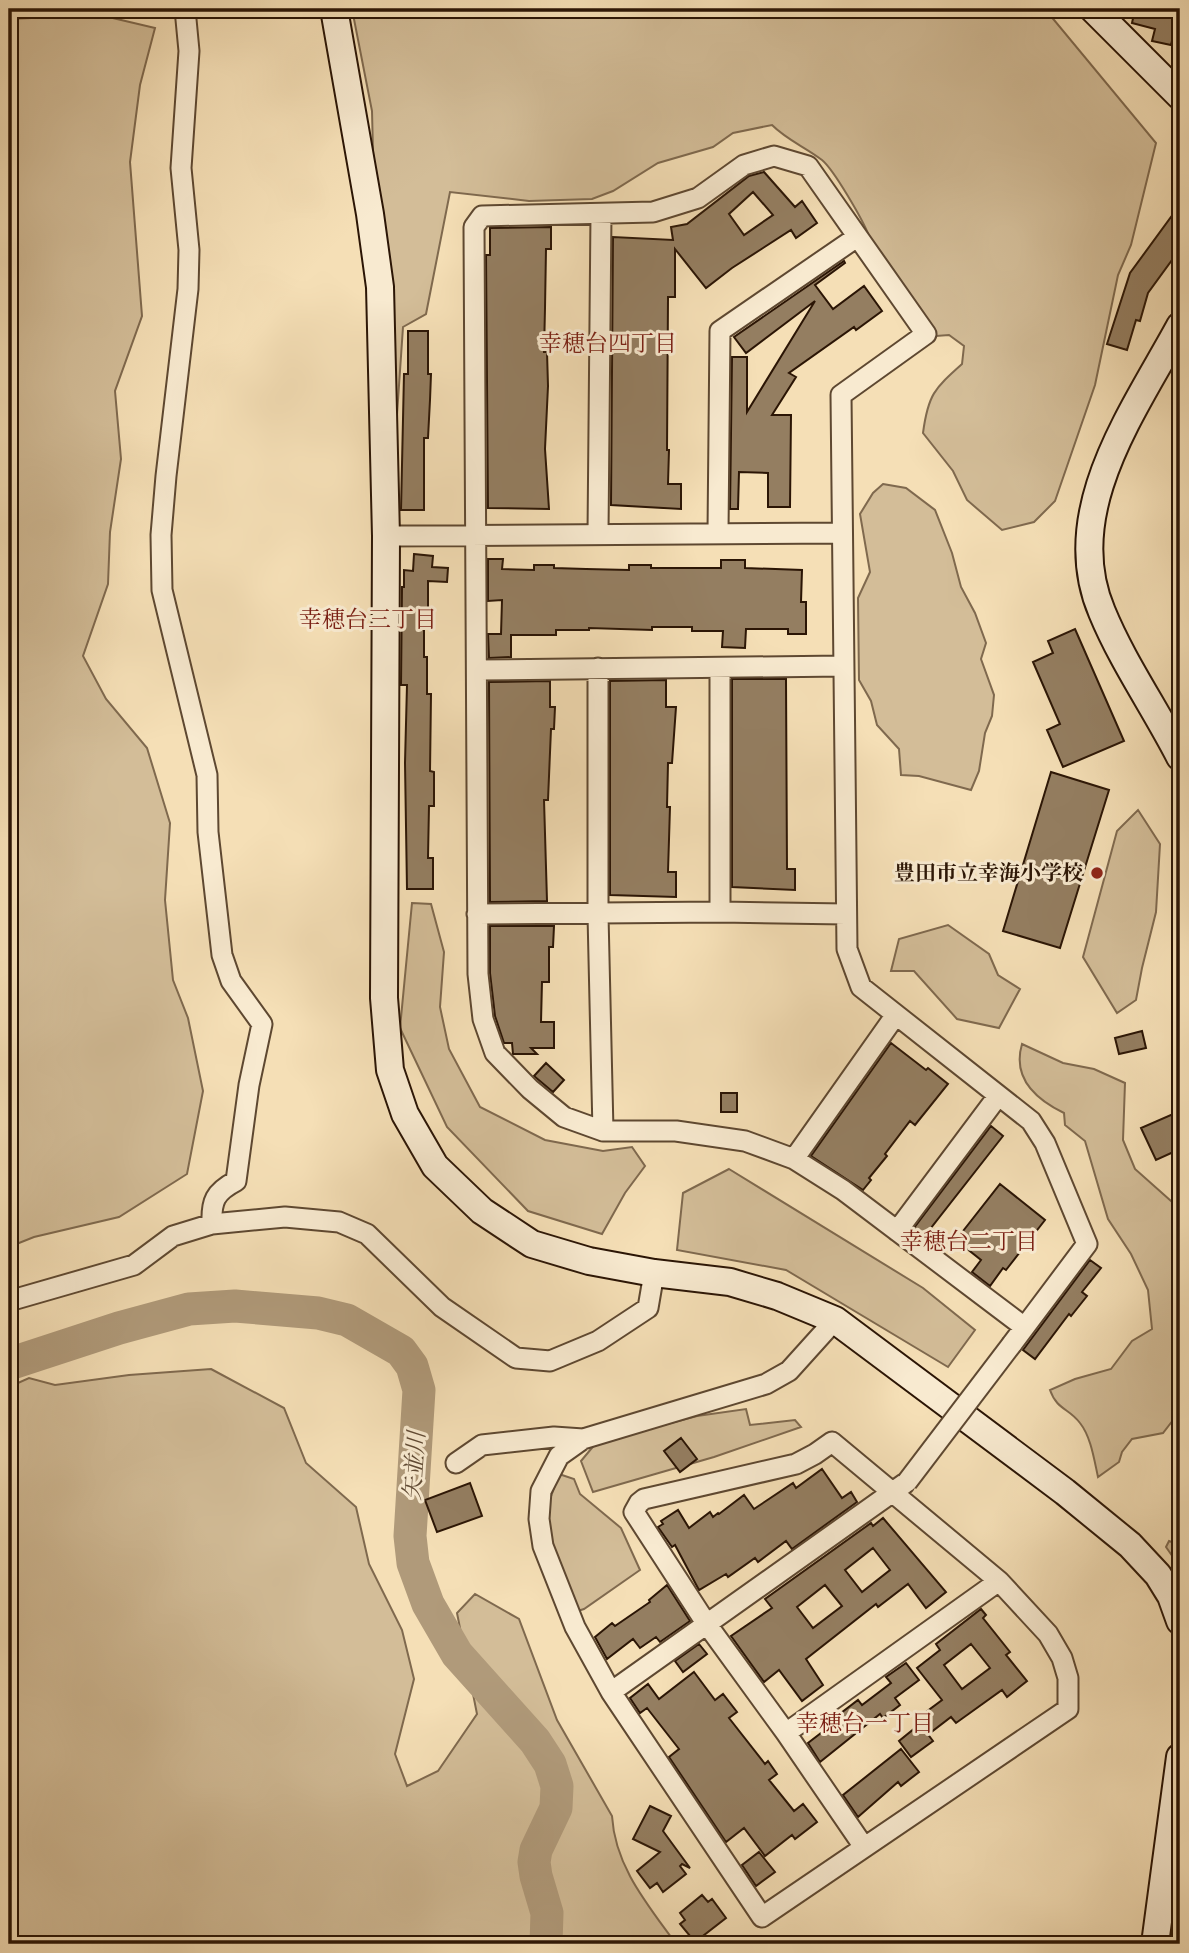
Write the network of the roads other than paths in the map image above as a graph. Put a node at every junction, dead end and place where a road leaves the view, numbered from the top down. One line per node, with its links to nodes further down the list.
1 (185, 9): 26 (street)
2 (334, 9): 12 (street)
3 (1093, 9): 4 (street)
4 (1180, 96)
5 (601, 214): 6 (street); 9 (street); 11 (street)
6 (858, 237): 8 (street); 10 (street)
7 (1180, 326): 17 (street)
8 (718, 532): 9 (street); 10 (street)
9 (598, 533): 11 (street)
10 (842, 533): 13 (street)
11 (477, 534): 12 (street); 16 (street)
12 (386, 536): 28 (street)
13 (843, 666): 15 (street); 20 (street)
14 (598, 668): 15 (street); 16 (street); 21 (street)
15 (720, 669): 18 (street)
16 (478, 670): 19 (street)
17 (1179, 750)
18 (720, 912): 20 (street); 21 (street)
19 (477, 914): 21 (street); 24 (street)
20 (846, 914): 22 (street)
21 (598, 915): 24 (street)
22 (895, 1016): 23 (street); 25 (street)
23 (998, 1096): 27 (street); 31 (street)
24 (603, 1130): 25 (street)
25 (794, 1159): 27 (street)
26 (212, 1224): 28 (street); 29 (street)
27 (897, 1231): 31 (street)
28 (654, 1273): 30 (street)
29 (9, 1301)
30 (835, 1320): 32 (street); 36 (street)
31 (1023, 1326): 34 (street, bridge)
32 (583, 1438): 33 (street); 38 (street)
33 (456, 1463)
34 (900, 1487): 35 (street); 37 (street); 37 (street)
35 (999, 1581): 39 (street); 41 (street)
36 (1180, 1621)
37 (706, 1623): 38 (street); 39 (street)
38 (611, 1692): 41 (street)
39 (786, 1732): 41 (street)
40 (1180, 1757): 42 (street)
41 (864, 1847)
42 (1155, 1944)

